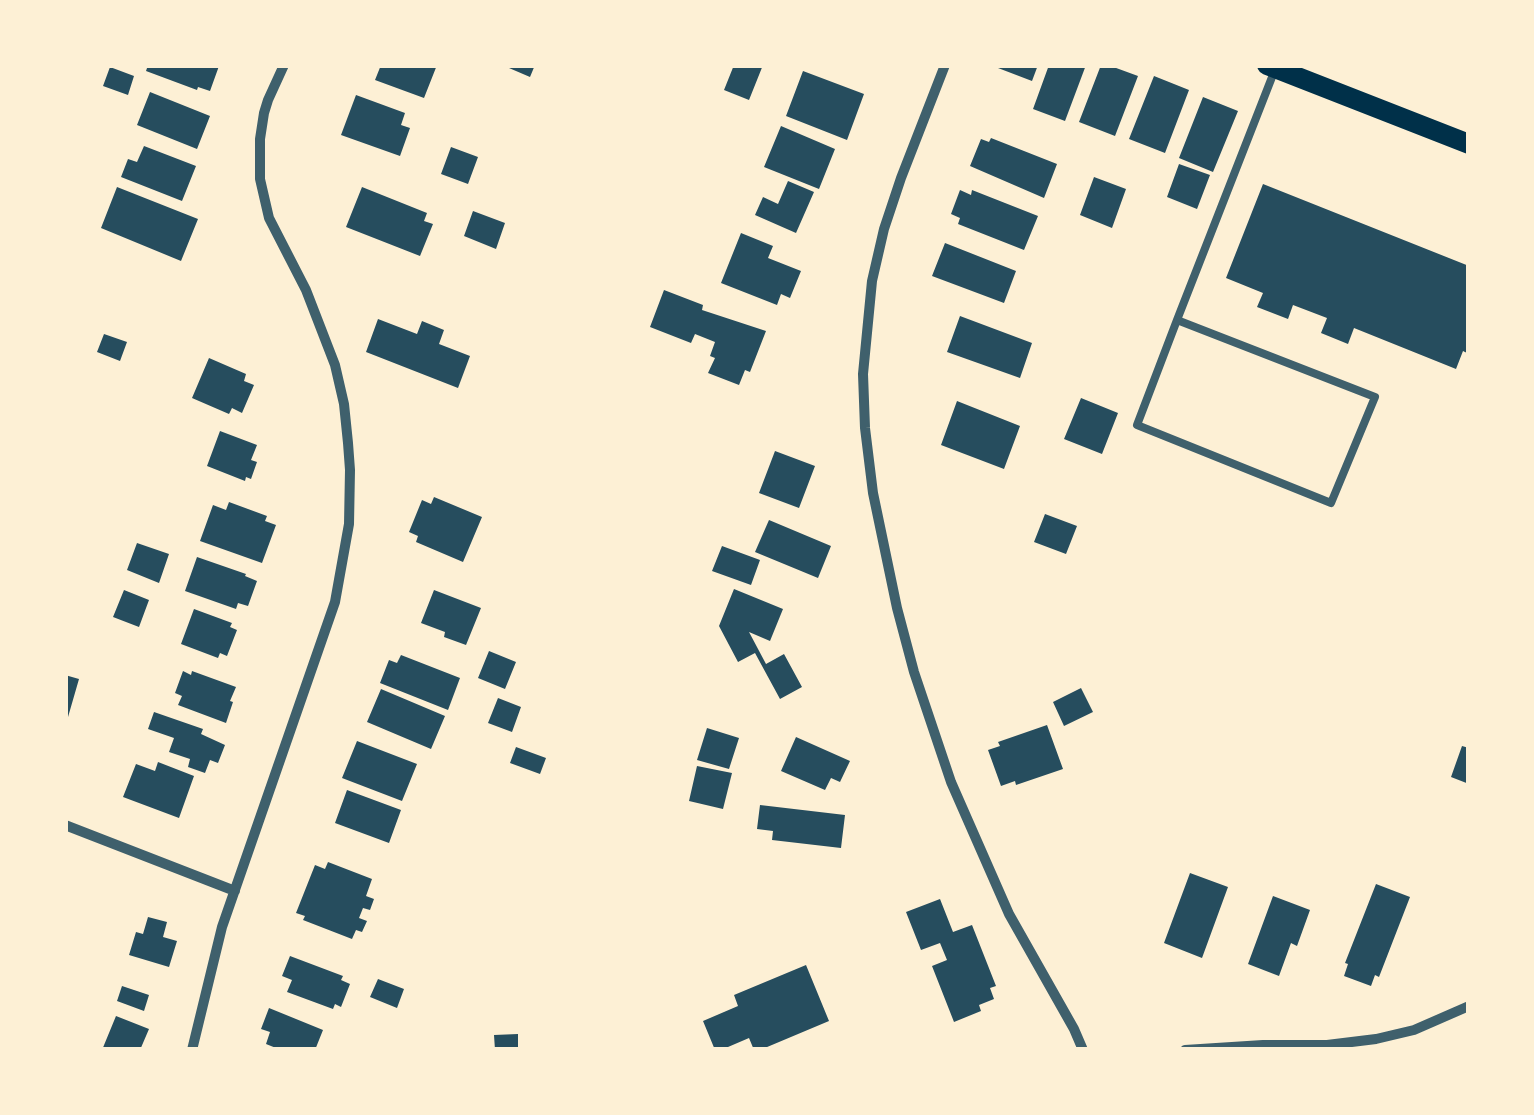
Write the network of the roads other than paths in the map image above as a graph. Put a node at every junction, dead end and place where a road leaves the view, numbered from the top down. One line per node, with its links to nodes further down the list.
1 (284, 65): 7 (street)
2 (945, 65): 11 (street)
3 (1271, 66): 4 (main road); 5 (lane)
4 (1469, 144)
5 (1178, 320): 5 (lane)
6 (65, 825): 7 (street)
7 (236, 891): 10 (street)
8 (1469, 1006): 9 (street)
9 (1304, 1048): 12 (street)
10 (192, 1050)
11 (1082, 1050)
12 (1186, 1050)

